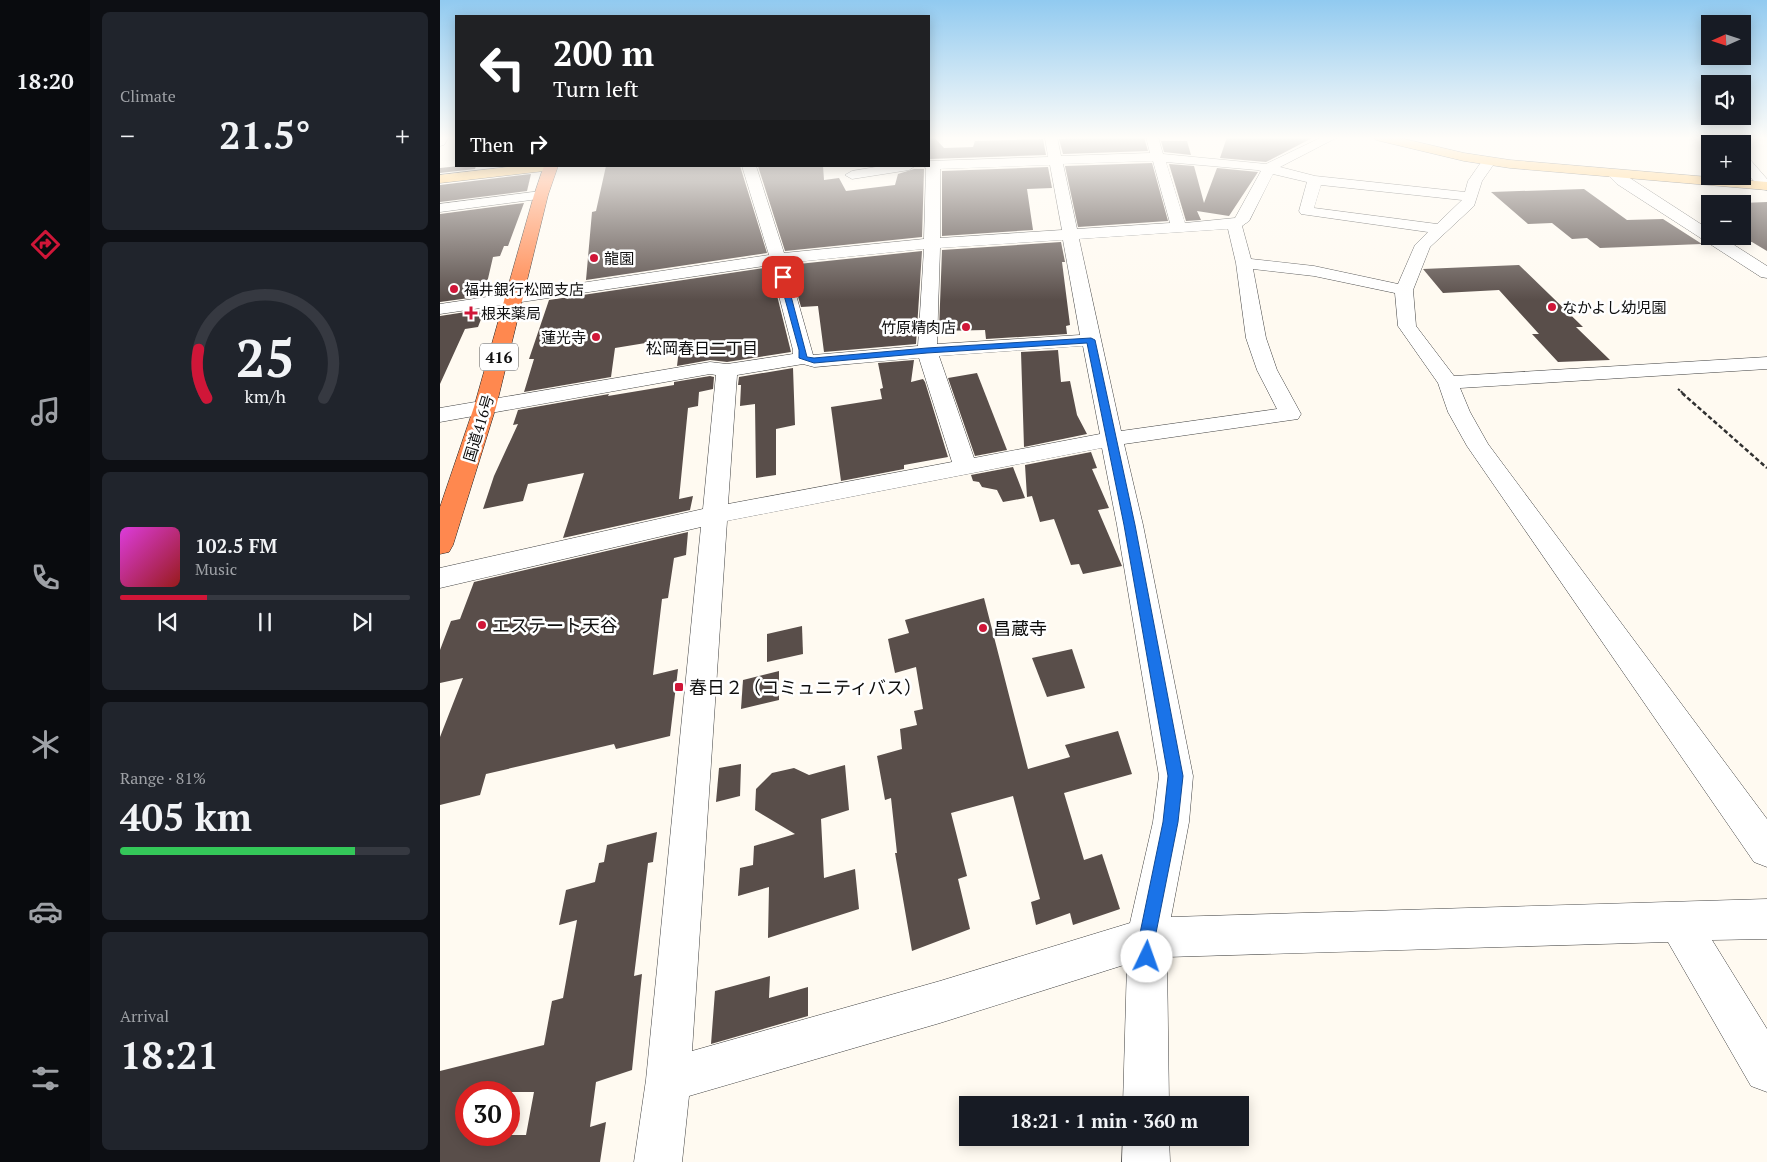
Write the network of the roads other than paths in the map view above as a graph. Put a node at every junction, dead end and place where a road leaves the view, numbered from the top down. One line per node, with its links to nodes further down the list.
1 (542, 191): 10 (highway, 国道416号 / 416)
2 (757, 191): 17 (street)
3 (931, 191): 16 (street)
4 (1063, 191): 15 (street)
5 (1168, 191): 13 (street)
6 (1257, 191): 12 (street)
7 (1312, 191): 14 (street)
8 (1472, 191): 14 (street)
9 (1638, 191): 19 (street)
10 (541, 195): 11 (street); 21 (highway, 国道416号 / 416)
11 (440, 208)
12 (1234, 224): 13 (street); 18 (street)
13 (1179, 228): 15 (street)
14 (1441, 229): 20 (street)
15 (1071, 234): 16 (street); 23 (street)
16 (932, 242): 17 (street); 24 (street)
17 (778, 259): 21 (street); 25 (street)
18 (1244, 263): 20 (street); 31 (street)
19 (1767, 273)
20 (1404, 290): 28 (street)
21 (515, 298): 22 (street); 29 (highway, 国道416号 / 416)
22 (440, 309)
23 (1091, 340): 24 (street); 31 (street)
24 (927, 351): 25 (street); 32 (street)
25 (803, 358): 27 (street)
26 (1767, 364): 28 (street)
27 (727, 370): 29 (street); 33 (street)
28 (1448, 383): 36 (street)
29 (485, 407): 30 (street); 34 (highway, 国道416号 / 416)
30 (440, 415)
31 (1112, 438): 32 (street); 39 (street)
32 (965, 467): 33 (street)
33 (714, 515): 35 (street); 41 (street)
34 (440, 545)
35 (440, 578)
36 (1767, 849)
37 (1767, 919): 38 (street)
38 (1678, 921): 39 (street); 40 (street)
39 (1147, 938): 41 (street); 42 (street)
40 (1767, 1070)
41 (668, 1080): 44 (street)
42 (1146, 1096)
43 (1146, 1146): 45 (street)
44 (658, 1162)
45 (1146, 1162)

